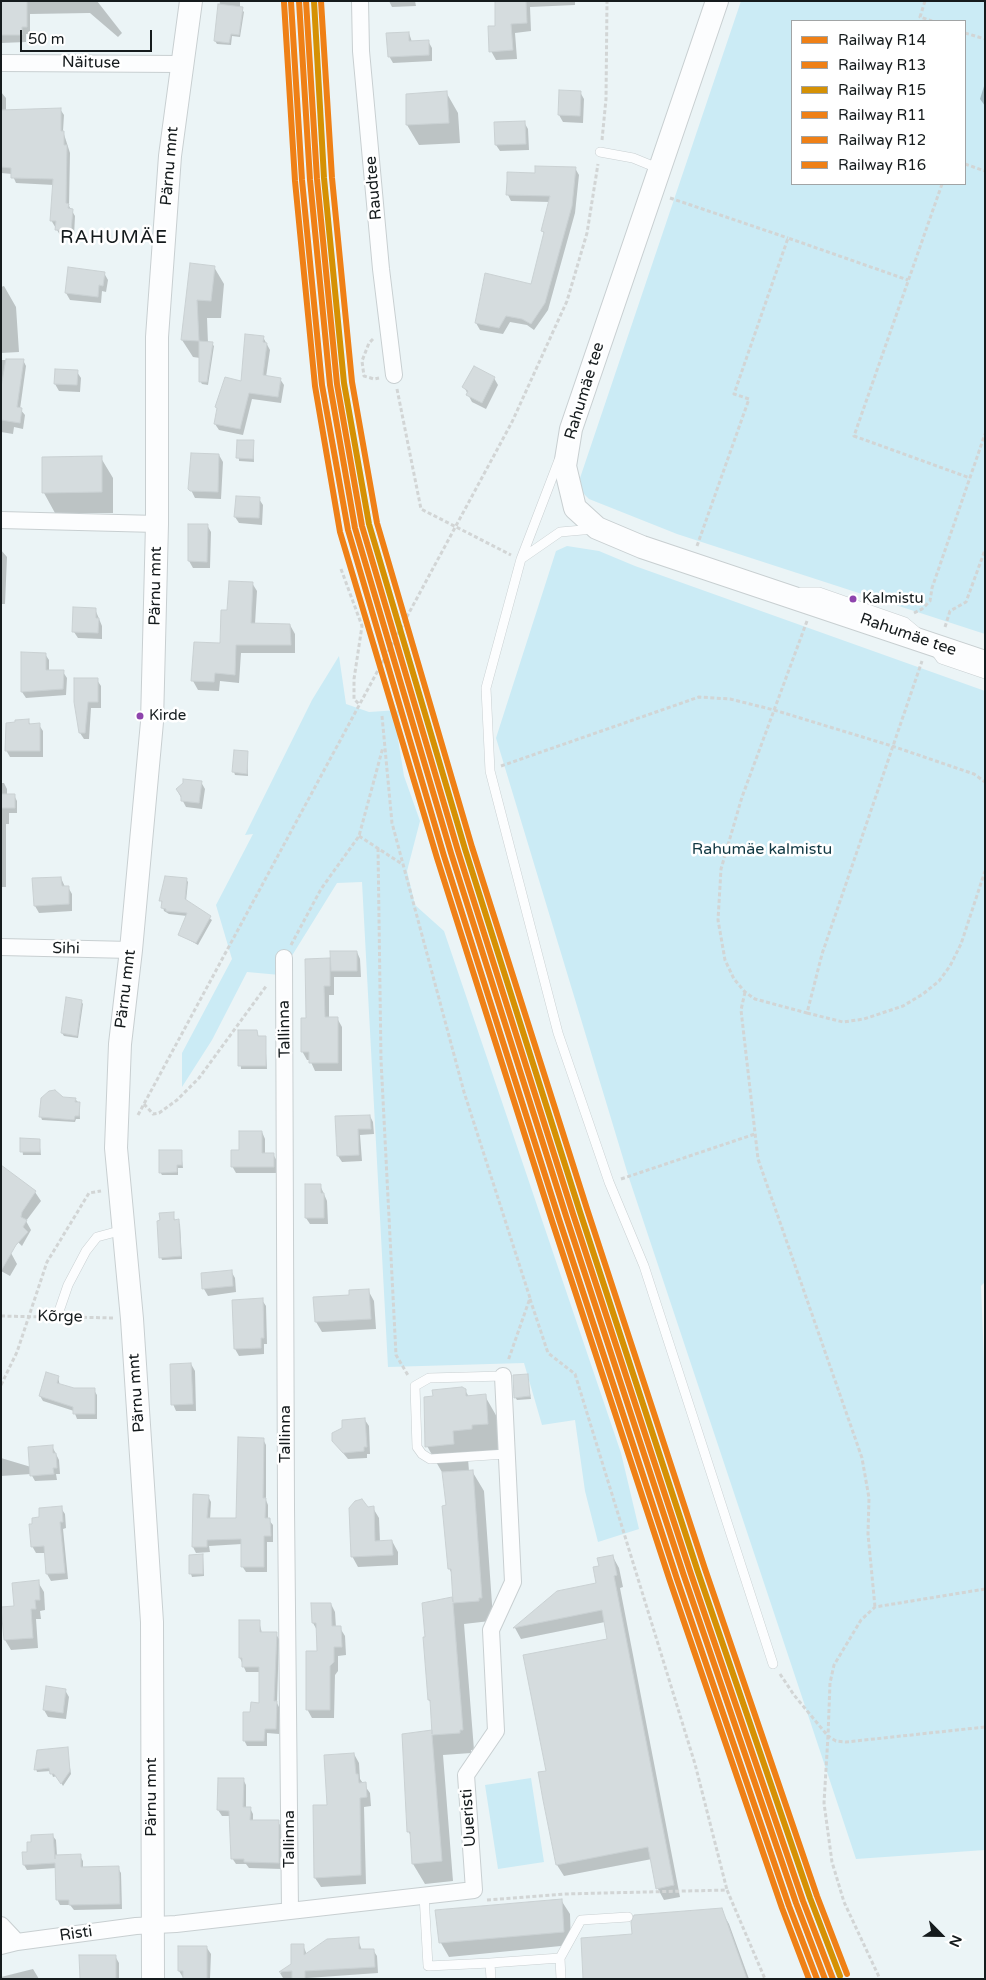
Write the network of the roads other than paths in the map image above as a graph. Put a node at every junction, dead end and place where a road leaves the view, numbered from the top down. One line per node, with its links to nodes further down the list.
1 (191, 1): 5 (main road, Pärnu mnt)
2 (360, 1): 8 (street, Raudtee)
3 (717, 1): 7 (main road, Rahumäe tee)
4 (1, 63): 5 (street, Näituse)
5 (181, 64): 11 (main road, Pärnu mnt)
6 (600, 152): 7 (lane)
7 (660, 169): 9 (main road, Rahumäe tee)
8 (394, 375)
9 (571, 429): 12 (main road, Rahumäe tee); 13 (lane)
10 (1, 520): 11 (street)
11 (157, 524): 19 (main road, Pärnu mnt)
12 (597, 528): 13 (lane); 14 (main road, Rahumäe tee)
13 (521, 559): 25 (lane)
14 (775, 591): 15 (main road, Rahumäe tee); 15 (lane)
15 (938, 635): 16 (main road, Rahumäe tee); 17 (lane)
16 (985, 662)
17 (985, 674)
18 (1, 947): 19 (street, Sihi)
19 (131, 950): 21 (main road, Pärnu mnt)
20 (284, 958): 27 (street, Tallinna)
21 (123, 1230): 22 (lane); 30 (main road, Pärnu mnt)
22 (57, 1317)
23 (503, 1376): 24 (street, Uueristi); 24 (lane)
24 (506, 1454): 26 (street, Uueristi)
25 (773, 1664)
26 (424, 1895): 27 (street); 33 (lane)
27 (290, 1911): 30 (street)
28 (628, 1917): 32 (lane)
29 (1, 1925): 31 (street)
30 (152, 1925): 31 (street, Risti); 34 (main road, Pärnu mnt)
31 (9, 1944)
32 (560, 1958): 33 (lane); 36 (lane)
33 (490, 1963): 35 (lane)
34 (152, 1979)
35 (490, 1979)
36 (561, 1979)

